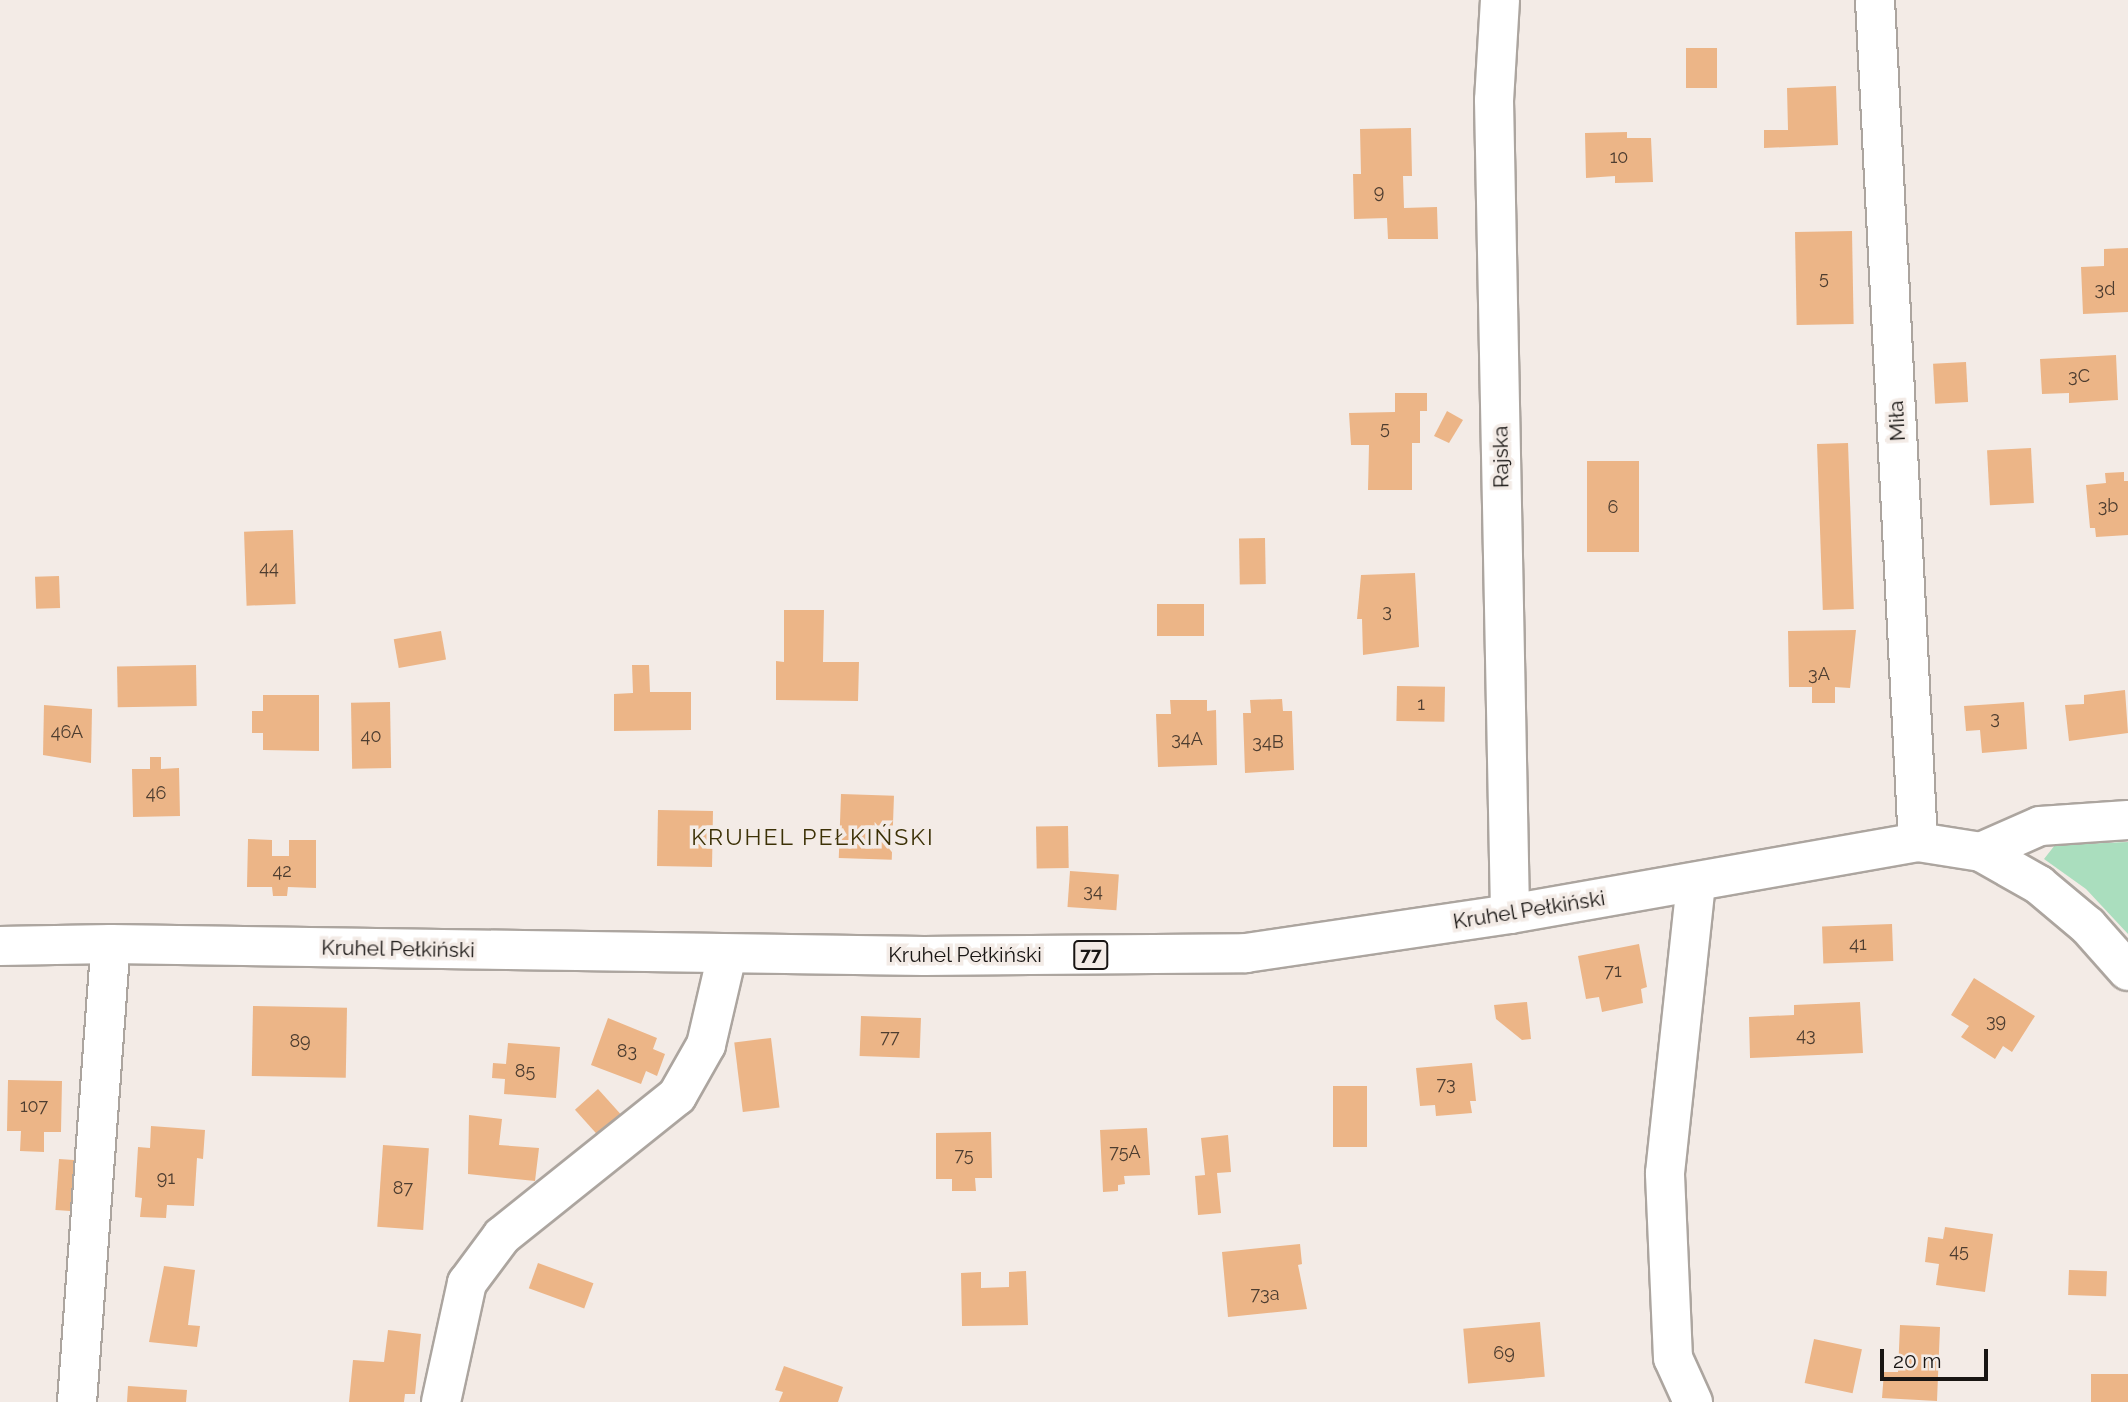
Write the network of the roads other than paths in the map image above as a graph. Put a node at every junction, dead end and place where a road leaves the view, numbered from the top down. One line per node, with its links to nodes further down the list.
1 (1500, 0): 7 (main road, Rajska)
2 (1875, 0): 4 (main road, Miła)
3 (2128, 820): 5 (main road)
4 (1919, 842): 5 (main road, Kruhel Pełkiński / 77); 6 (main road, Kruhel Pełkiński / 77)
5 (1981, 852): 11 (main road, Kruhel Pełkiński / 77)
6 (1696, 882): 7 (main road, Kruhel Pełkiński / 77); 14 (main road)
7 (1510, 914): 10 (main road, Kruhel Pełkiński / 77)
8 (111, 944): 9 (main road, Kruhel Pełkiński / 77); 10 (main road, Kruhel Pełkiński / 77); 12 (main road)
9 (0, 946)
10 (727, 955): 13 (main road)
11 (2128, 971)
12 (77, 1402)
13 (441, 1402)
14 (1693, 1402)

